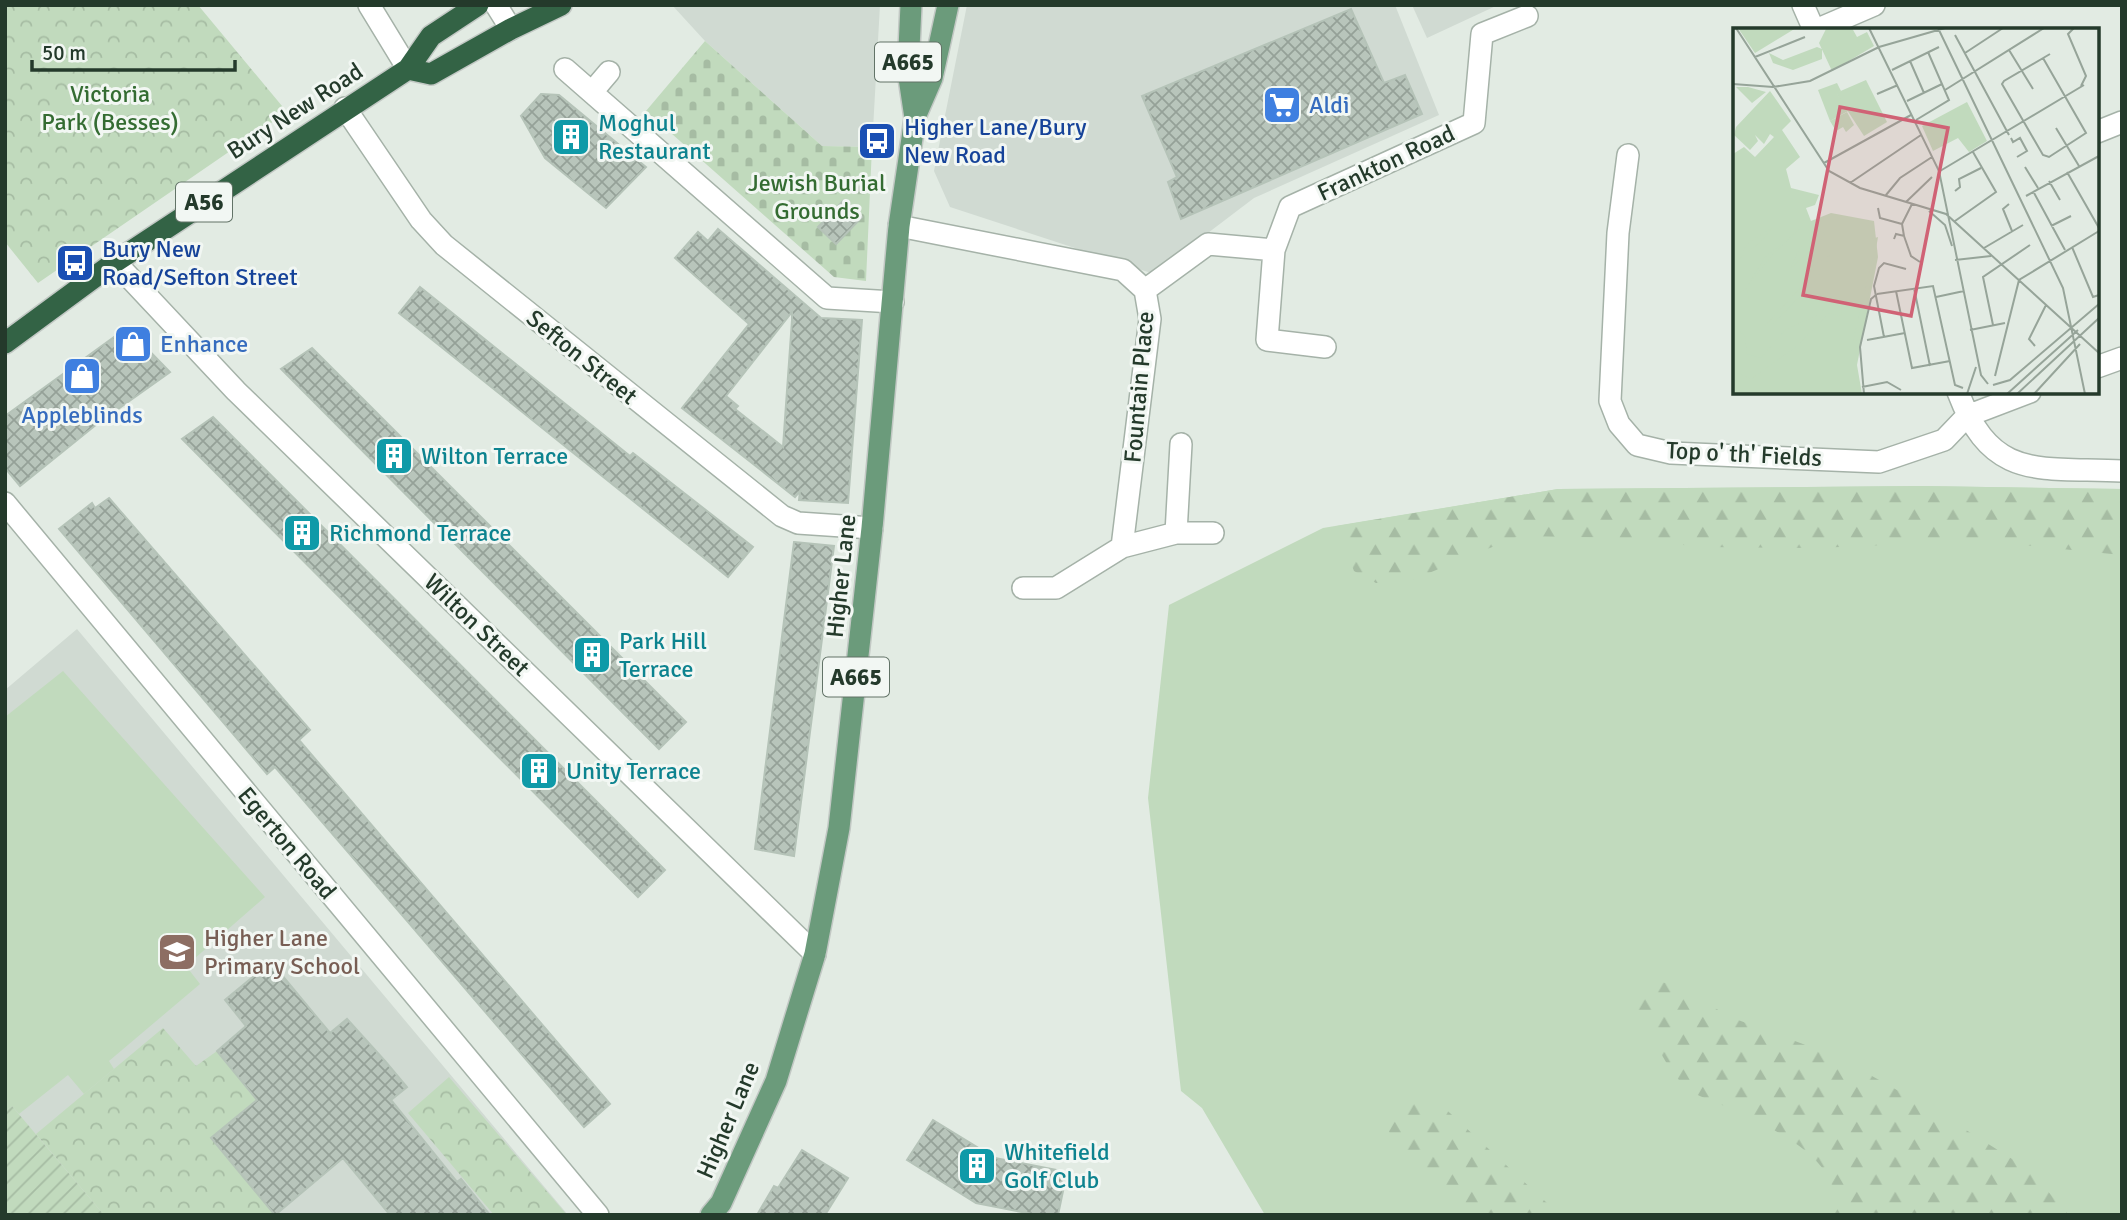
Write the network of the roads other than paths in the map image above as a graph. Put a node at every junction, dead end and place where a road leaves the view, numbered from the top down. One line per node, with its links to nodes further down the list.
1 (369, 5): 13 (street)
2 (478, 5): 13 (highway, Bury New Road / A56)
3 (496, 5): 12 (street)
4 (561, 5): 12 (highway)
5 (911, 5): 18 (main road, Higher Lane / A665)
6 (948, 5): 18 (main road)
7 (1803, 5): 10 (street)
8 (1874, 5): 11 (street)
9 (1527, 16): 23 (street, Frankton Road)
10 (1814, 28)
11 (1820, 28)
12 (511, 29): 13 (highway)
13 (408, 69): 17 (highway, Bury New Road / A56)
14 (565, 69): 16 (street)
15 (609, 72): 16 (street)
16 (592, 92): 26 (street)
17 (345, 108): 24 (highway, Bury New Road / A56); 37 (street, Sefton Street)
18 (915, 118): 22 (main road, Higher Lane / A665)
19 (2122, 122): 20 (street)
20 (2099, 131)
21 (1628, 155): 33 (street, Top o' th' Fields)
22 (899, 226): 25 (street, Fountain Place); 26 (main road, Higher Lane / A665)
23 (1274, 250): 25 (street); 28 (street, Frankton Road)
24 (115, 261): 27 (highway, Bury New Road / A56); 42 (street, Wilton Street)
25 (1145, 290): 40 (street, Fountain Place)
26 (892, 302): 37 (main road, Higher Lane / A665)
27 (5, 343)
28 (1325, 347)
29 (2122, 358): 30 (street)
30 (2099, 366)
31 (1959, 394): 33 (street)
32 (2025, 394): 33 (street)
33 (1967, 416): 35 (street)
34 (1181, 444): 38 (street)
35 (2122, 471)
36 (5, 503): 43 (street, Egerton Road)
37 (873, 528): 42 (main road, Higher Lane / A665)
38 (1176, 533): 39 (street); 40 (street)
39 (1213, 533)
40 (1122, 547): 41 (street)
41 (1023, 588)
42 (815, 954): 44 (main road, Higher Lane / A665)
43 (598, 1215)
44 (711, 1215)

